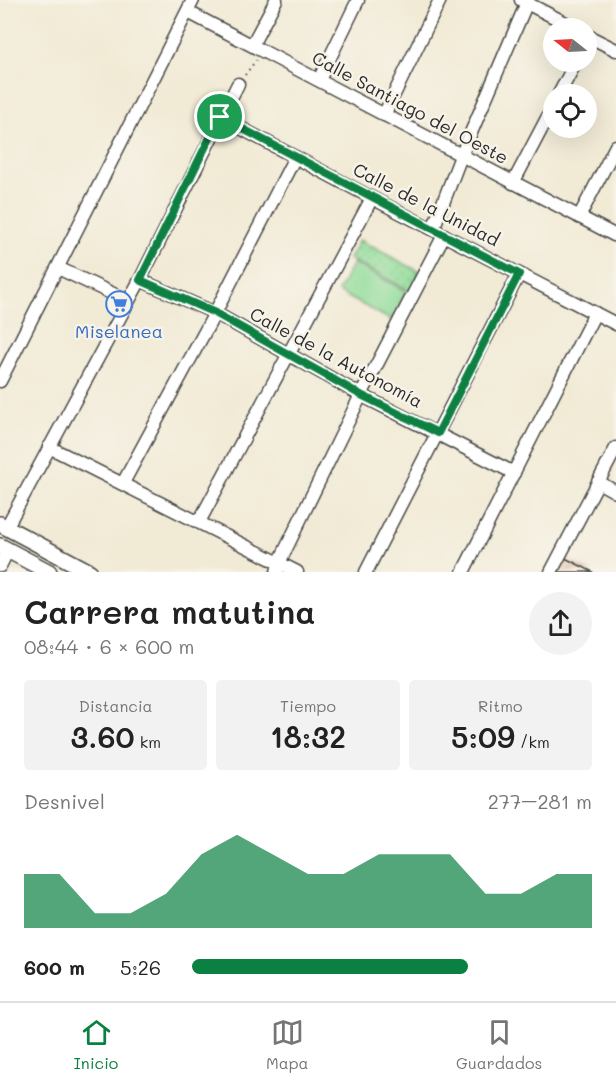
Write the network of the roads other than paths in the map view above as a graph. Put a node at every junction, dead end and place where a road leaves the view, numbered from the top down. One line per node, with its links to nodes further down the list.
1 (276, 0): 8 (street)
2 (358, 0): 10 (street)
3 (440, 0): 12 (street)
4 (525, 1): 6 (street); 16 (street)
5 (191, 6): 8 (street, Calle Santiago del Oeste); 23 (street)
6 (556, 18)
7 (597, 41): 9 (street)
8 (257, 48): 10 (street, Calle Santiago del Oeste)
9 (616, 50)
10 (319, 80): 12 (street, Calle Santiago del Oeste)
11 (238, 84): 13 (street)
12 (384, 115): 16 (street, Calle Santiago del Oeste)
13 (220, 117): 17 (street, Calle de la Unidad); 25 (street)
14 (543, 126): 18 (street)
15 (616, 146): 20 (street)
16 (461, 156): 18 (street, Calle Santiago del Oeste); 21 (street)
17 (295, 157): 19 (street, Calle de la Unidad); 27 (street)
18 (513, 183): 20 (street, Calle Santiago del Oeste)
19 (372, 198): 21 (street, Calle de la Unidad); 30 (street)
20 (579, 217): 22 (street, Calle Santiago del Oeste)
21 (439, 232): 24 (street, Calle de la Unidad); 32 (street)
22 (616, 236)
23 (58, 268): 26 (street); 31 (street)
24 (519, 274): 28 (street, Calle de la Unidad); 33 (street)
25 (140, 280): 26 (street); 27 (street, Calle de la Autonomía)
26 (128, 301): 34 (street)
27 (215, 313): 30 (street, Calle de la Autonomía); 37 (street)
28 (595, 313): 29 (street, Calle de la Unidad); 36 (street)
29 (616, 324)
30 (288, 354): 32 (street, Calle de la Autonomía); 40 (street)
31 (0, 381)
32 (361, 395): 33 (street, Calle de la Autonomía); 44 (street)
33 (438, 433): 36 (street, Calle de la Autonomía); 48 (street)
34 (49, 447): 37 (street); 41 (street)
35 (616, 448): 38 (street)
36 (514, 473): 49 (street)
37 (123, 483): 40 (street)
38 (598, 483): 39 (street); 50 (street)
39 (616, 492)
40 (200, 522): 44 (street)
41 (3, 526): 46 (main road)
42 (4, 548): 43 (street); 45 (main road)
43 (0, 566)
44 (278, 567): 47 (street)
45 (49, 572)
46 (90, 572)
47 (297, 572)
48 (366, 572)
49 (463, 572)
50 (551, 572)

